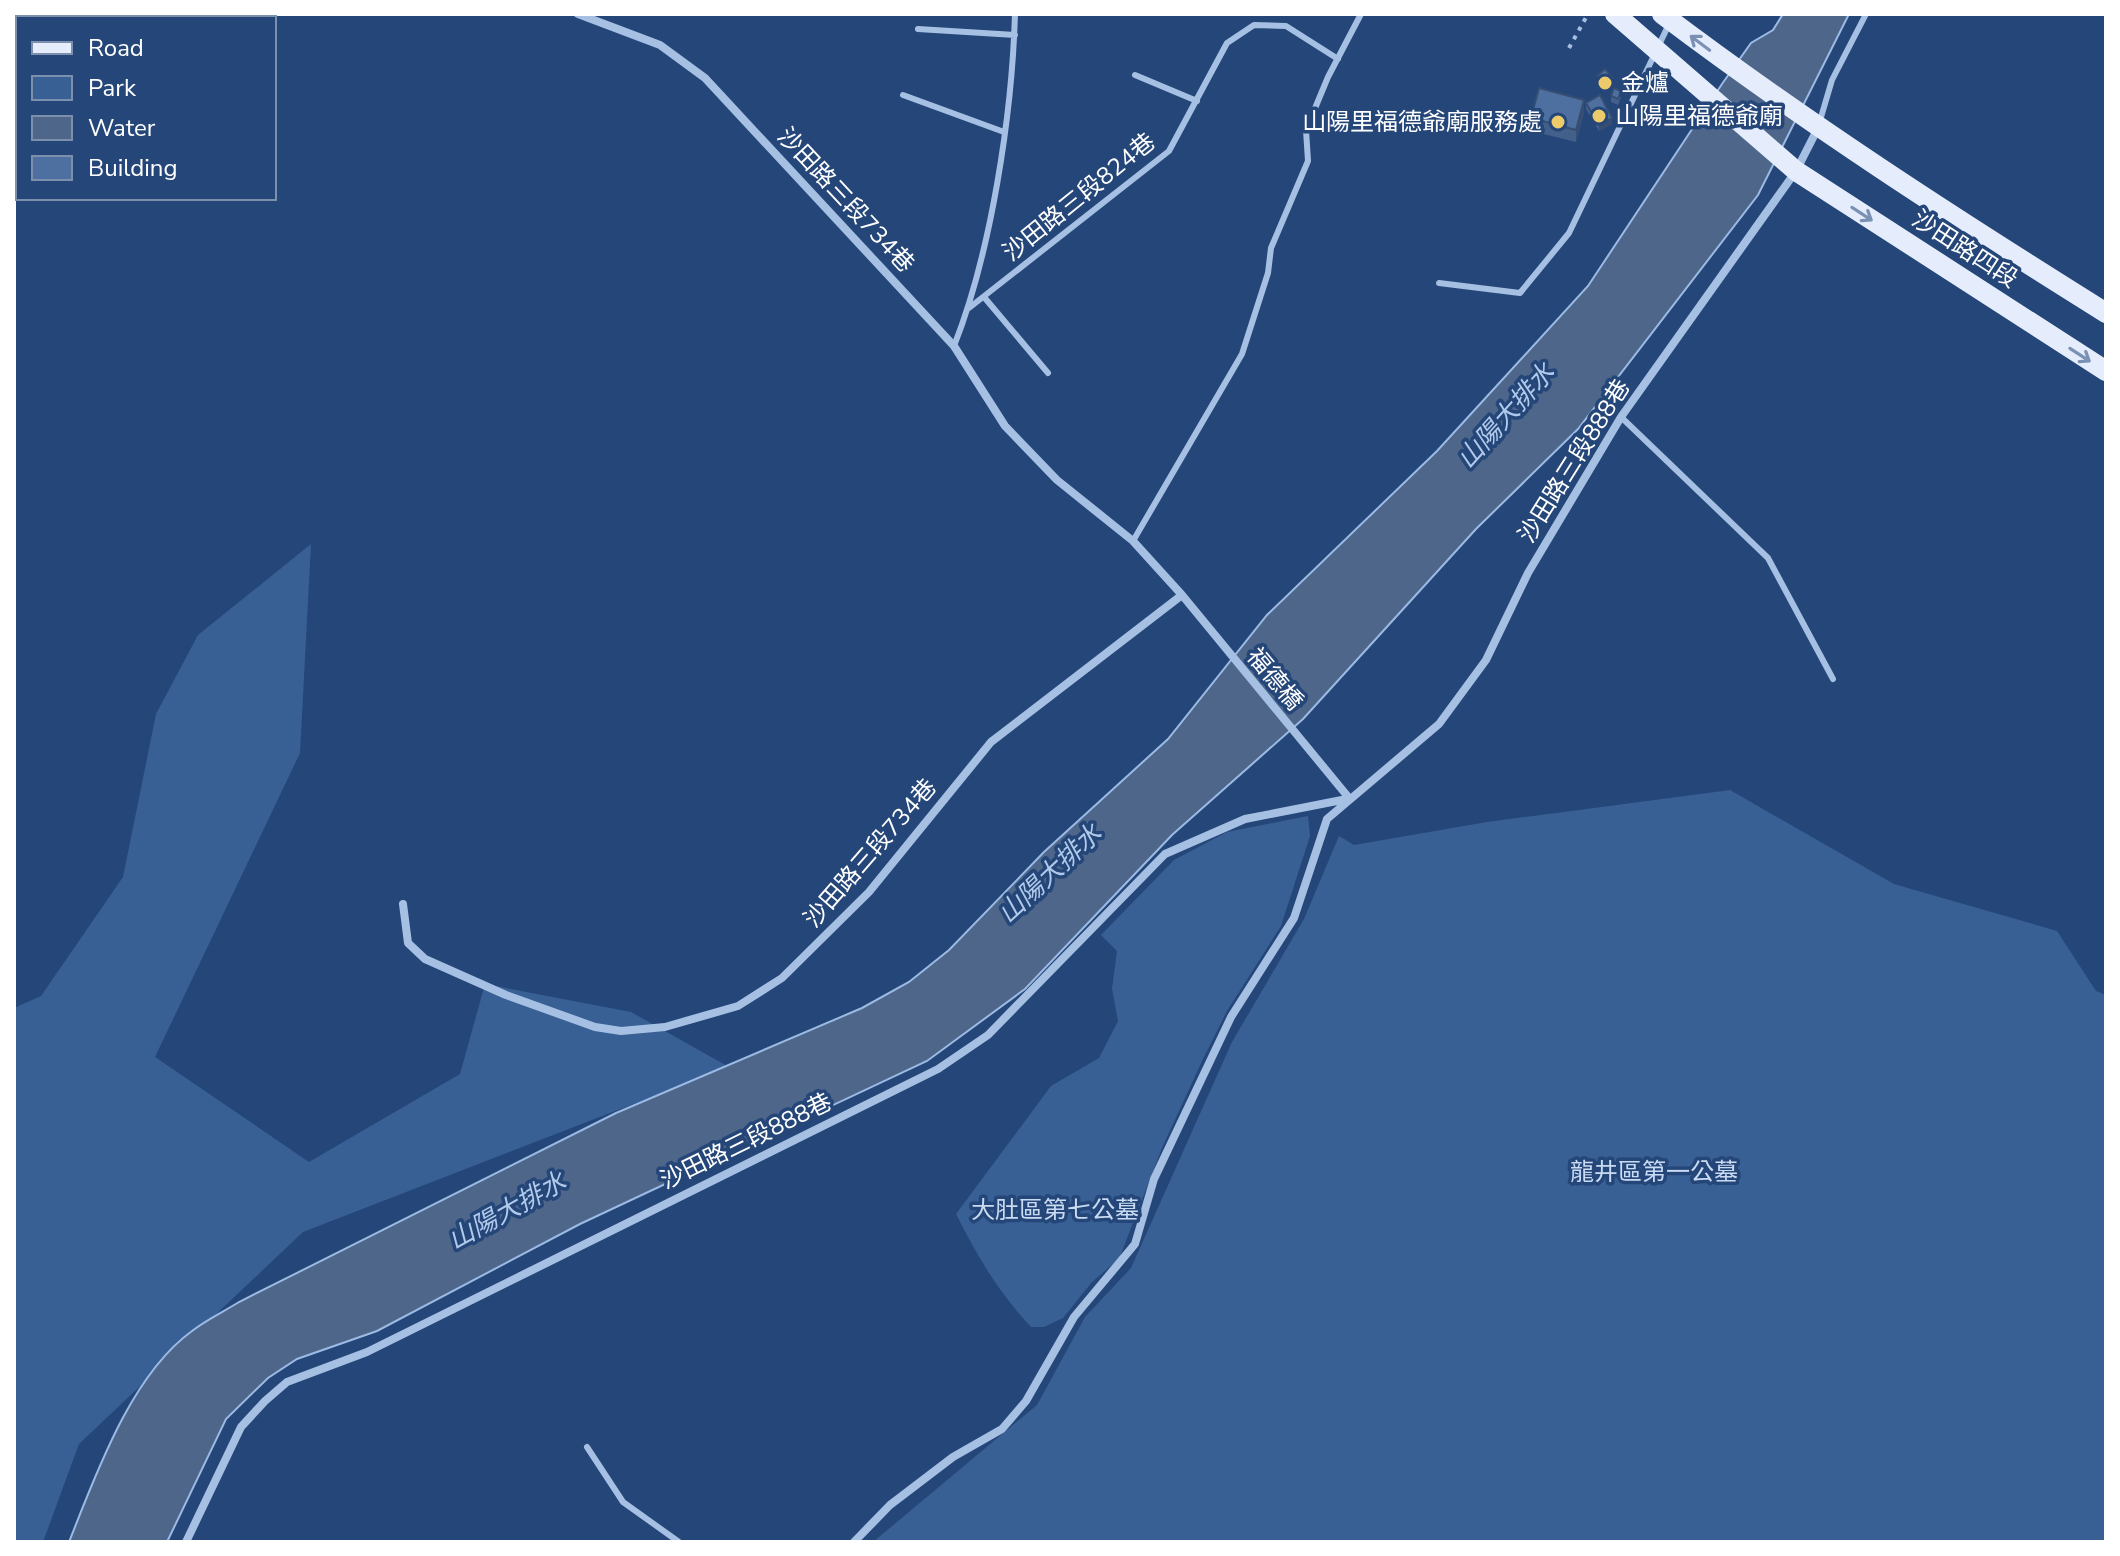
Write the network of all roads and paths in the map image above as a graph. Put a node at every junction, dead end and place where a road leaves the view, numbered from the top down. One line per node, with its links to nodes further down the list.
1 (578, 14): 23 (street, 沙田路三段734巷)
2 (1015, 14): 9 (lane, 沙田路三段824巷)
3 (1361, 14): 12 (lane)
4 (1588, 14): 10 (path)
5 (1615, 14): 11 (main road, 沙田路四段)
6 (1866, 14): 16 (lane)
7 (1666, 17): 11 (lane); 16 (main road, 沙田路四段, one-way to 7)
8 (918, 29): 9 (lane)
9 (1015, 35): 17 (lane, 沙田路三段824巷)
10 (1569, 48)
11 (1656, 49): 18 (main road, 沙田路四段); 19 (lane)
12 (1338, 59): 15 (lane, 沙田路三段824巷); 27 (lane)
13 (1135, 75): 15 (lane)
14 (903, 95): 17 (lane)
15 (1197, 101): 20 (lane, 沙田路三段824巷)
16 (1818, 128): 18 (street, 沙田路三段888巷); 22 (main road, 沙田路四段)
17 (1004, 132): 21 (lane, 沙田路三段824巷)
18 (1796, 171): 24 (main road, 沙田路四段, one-way to 24); 26 (street, 沙田路三段888巷)
19 (1439, 283)
20 (984, 297): 21 (lane, 沙田路三段824巷); 25 (lane)
21 (969, 308): 23 (lane, 沙田路三段824巷)
22 (2106, 313)
23 (954, 346): 27 (street, 沙田路三段734巷)
24 (2106, 371)
25 (1048, 373)
26 (1621, 417): 30 (lane); 31 (street, 沙田路三段888巷)
27 (1133, 541): 28 (street, 沙田路三段734巷)
28 (1182, 595): 29 (street, 沙田路三段734巷); 32 (street, 沙田路三段734巷)
29 (1220, 644): 31 (street, 福德橋)
30 (1833, 679)
31 (1349, 798): 34 (street, 沙田路三段888巷); 36 (street)
32 (403, 904)
33 (587, 1447): 35 (lane)
34 (186, 1542)
35 (679, 1542)
36 (854, 1542)

